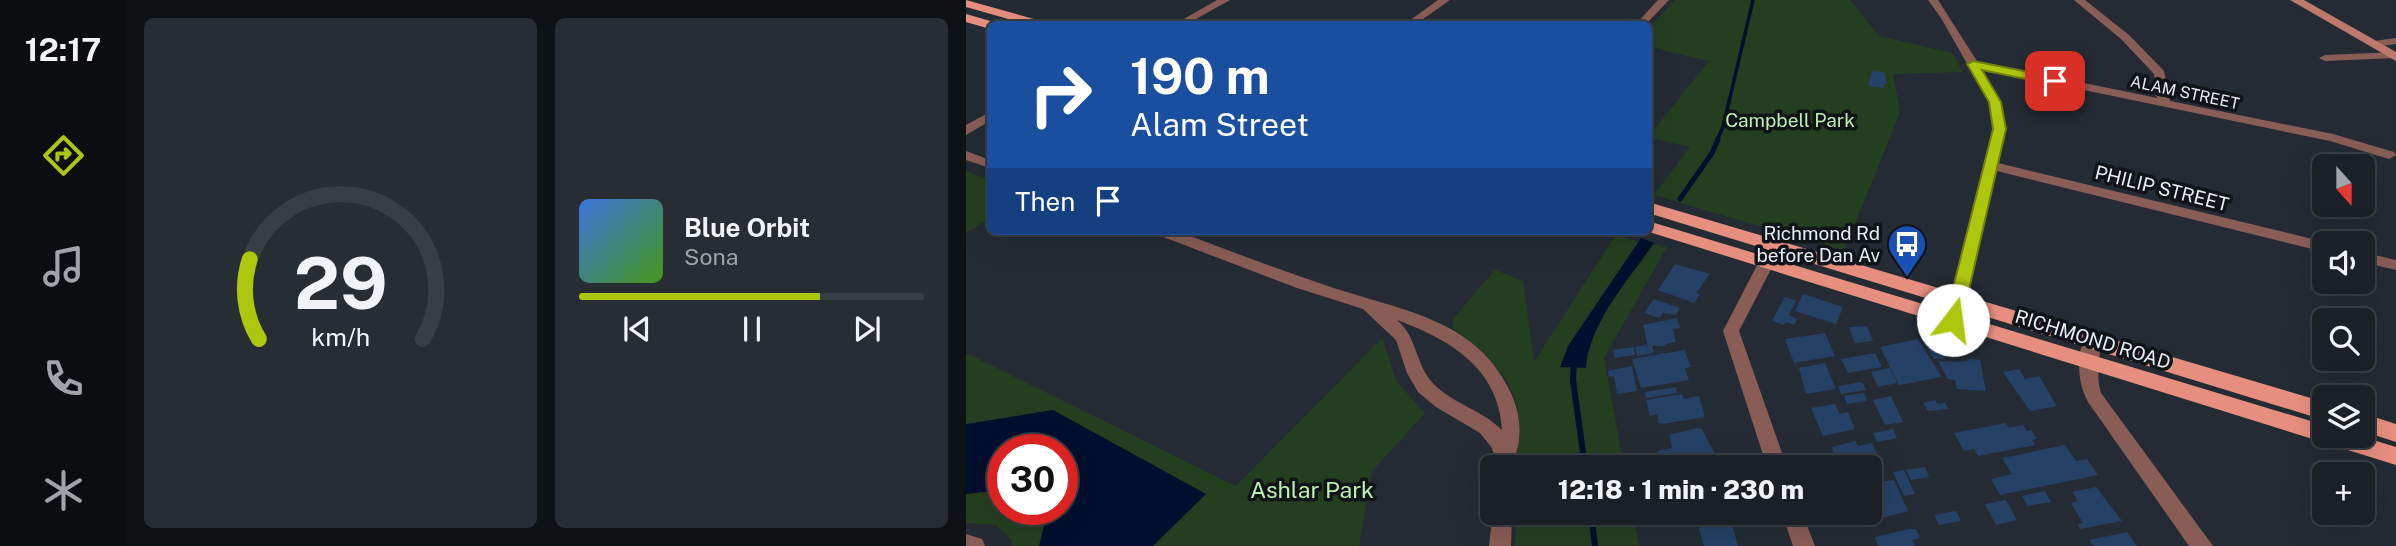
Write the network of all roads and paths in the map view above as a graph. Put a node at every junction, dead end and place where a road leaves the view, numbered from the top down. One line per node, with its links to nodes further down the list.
1 (1225, 0): 11 (street)
2 (1445, 0): 12 (street)
3 (1664, 0): 13 (street)
4 (1933, 0): 17 (street)
5 (2079, 0): 18 (street)
6 (2296, 0): 15 (main road)
7 (2311, 0): 15 (main road)
8 (966, 3): 10 (main road)
9 (966, 18): 14 (main road)
10 (1027, 21)
11 (1186, 21)
12 (1414, 21)
13 (1644, 21)
14 (987, 24)
15 (2391, 49): 16 (street)
16 (2325, 58)
17 (1973, 64): 18 (street, ALAM STREET); 26 (street)
18 (2164, 104): 24 (street, ALAM STREET)
19 (987, 118): 21 (street)
20 (987, 128): 22 (street)
21 (966, 131)
22 (966, 139)
23 (966, 155): 25 (street)
24 (2389, 155)
25 (987, 163)
26 (1991, 165): 30 (street, PHILIP STREET); 35 (street)
27 (1652, 208): 31 (main road, RICHMOND ROAD)
28 (1652, 227): 33 (main road, RICHMOND ROAD)
29 (1174, 235): 36 (street)
30 (2312, 244)
31 (1776, 246): 33 (street); 35 (main road, RICHMOND ROAD)
32 (2375, 260): 34 (street)
33 (1766, 262): 37 (main road, RICHMOND ROAD); 47 (street)
34 (2396, 265)
35 (1959, 300): 37 (street); 38 (main road, RICHMOND ROAD)
36 (1370, 307): 45 (street); 46 (street)
37 (1953, 320): 39 (main road, RICHMOND ROAD)
38 (2092, 339): 39 (street); 40 (main road, RICHMOND ROAD)
39 (2089, 362): 42 (main road, RICHMOND ROAD); 55 (street)
40 (2312, 407)
41 (2375, 426): 43 (main road)
42 (2312, 430)
43 (2396, 433)
44 (2370, 448): 48 (main road)
45 (1501, 455)
46 (1507, 455)
47 (1773, 455)
48 (2396, 456)
49 (1501, 525): 53 (street)
50 (1796, 525): 54 (street)
51 (966, 544): 52 (street)
52 (974, 546)
53 (1500, 546)
54 (1804, 546)
55 (2202, 546)

